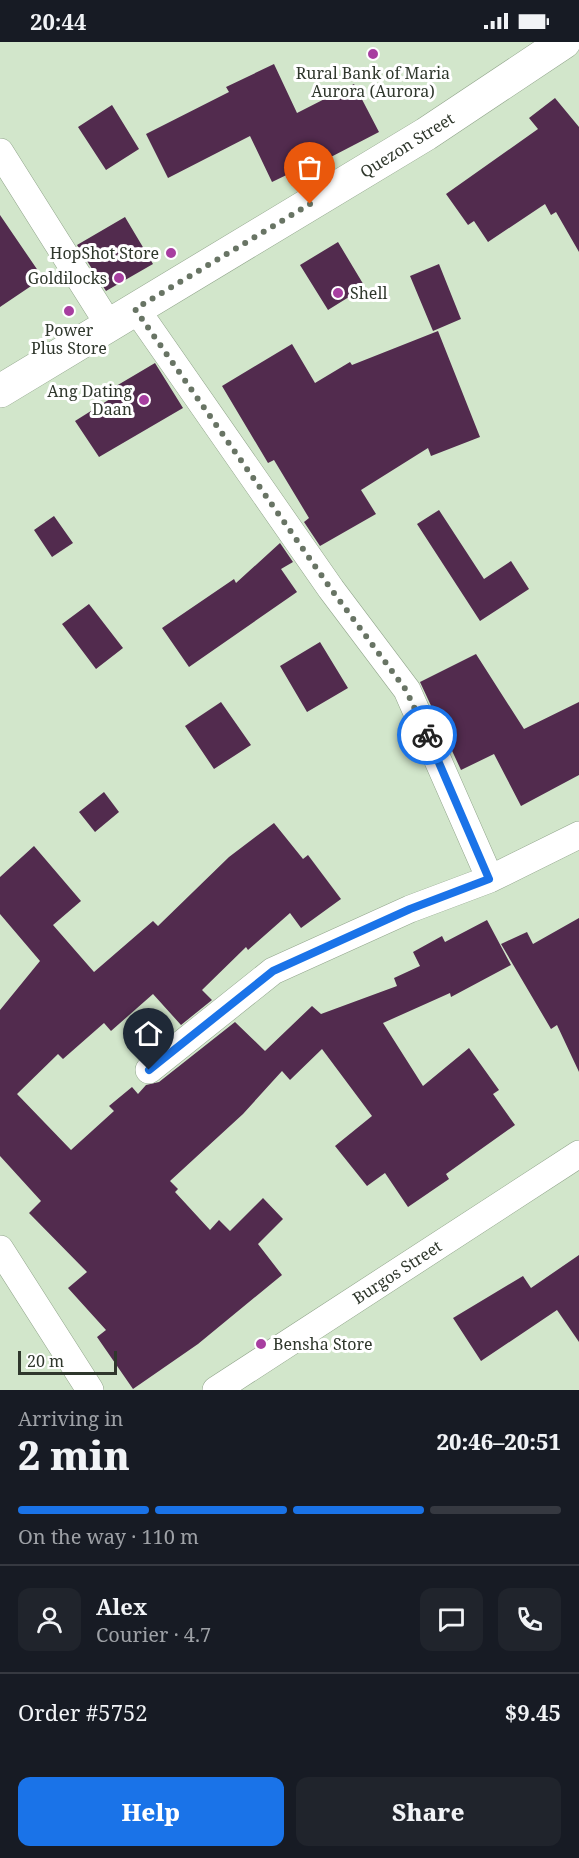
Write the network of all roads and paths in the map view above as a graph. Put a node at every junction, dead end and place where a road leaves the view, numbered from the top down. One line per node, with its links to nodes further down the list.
1 (564, 42): 3 (main road, Quezon Street)
2 (0, 152): 3 (street)
3 (122, 317): 4 (main road, Quezon Street); 6 (street)
4 (0, 391)
5 (579, 835): 6 (street)
6 (489, 879): 7 (street)
7 (149, 1070)
8 (579, 1154): 11 (street, Burgos Street)
9 (0, 1248): 10 (street)
10 (90, 1390)
11 (216, 1390)

